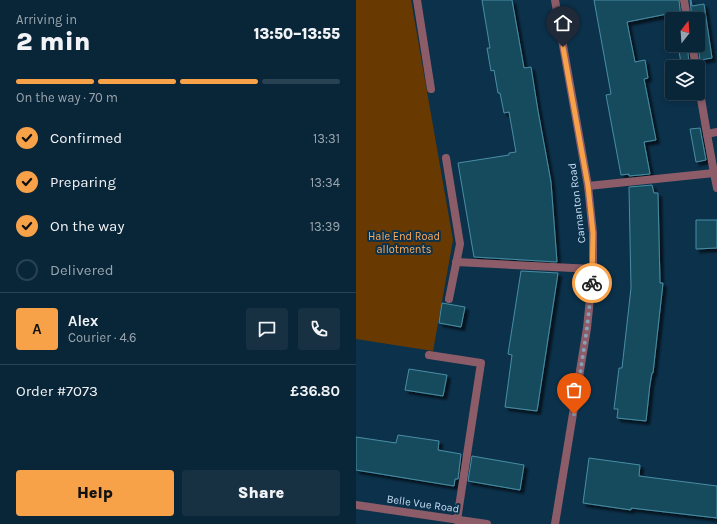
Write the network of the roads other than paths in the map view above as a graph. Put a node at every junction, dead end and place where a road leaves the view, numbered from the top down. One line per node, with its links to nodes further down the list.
1 (417, 0): 5 (street)
2 (555, 0): 11 (street, Carnanton Road)
3 (684, 0): 4 (street)
4 (686, 12)
5 (431, 88)
6 (701, 100): 8 (street)
7 (717, 132): 8 (street)
8 (707, 134): 10 (street)
9 (446, 158): 13 (street)
10 (714, 173): 11 (street); 12 (street)
11 (588, 186): 14 (street, Carnanton Road)
12 (717, 188)
13 (456, 262): 14 (street); 15 (street)
14 (593, 270): 20 (street, Carnanton Road)
15 (449, 299)
16 (428, 356): 18 (street)
17 (356, 505): 18 (street, Belle Vue Road)
18 (457, 520): 19 (street, Belle Vue Road)
19 (487, 524)
20 (555, 524)

